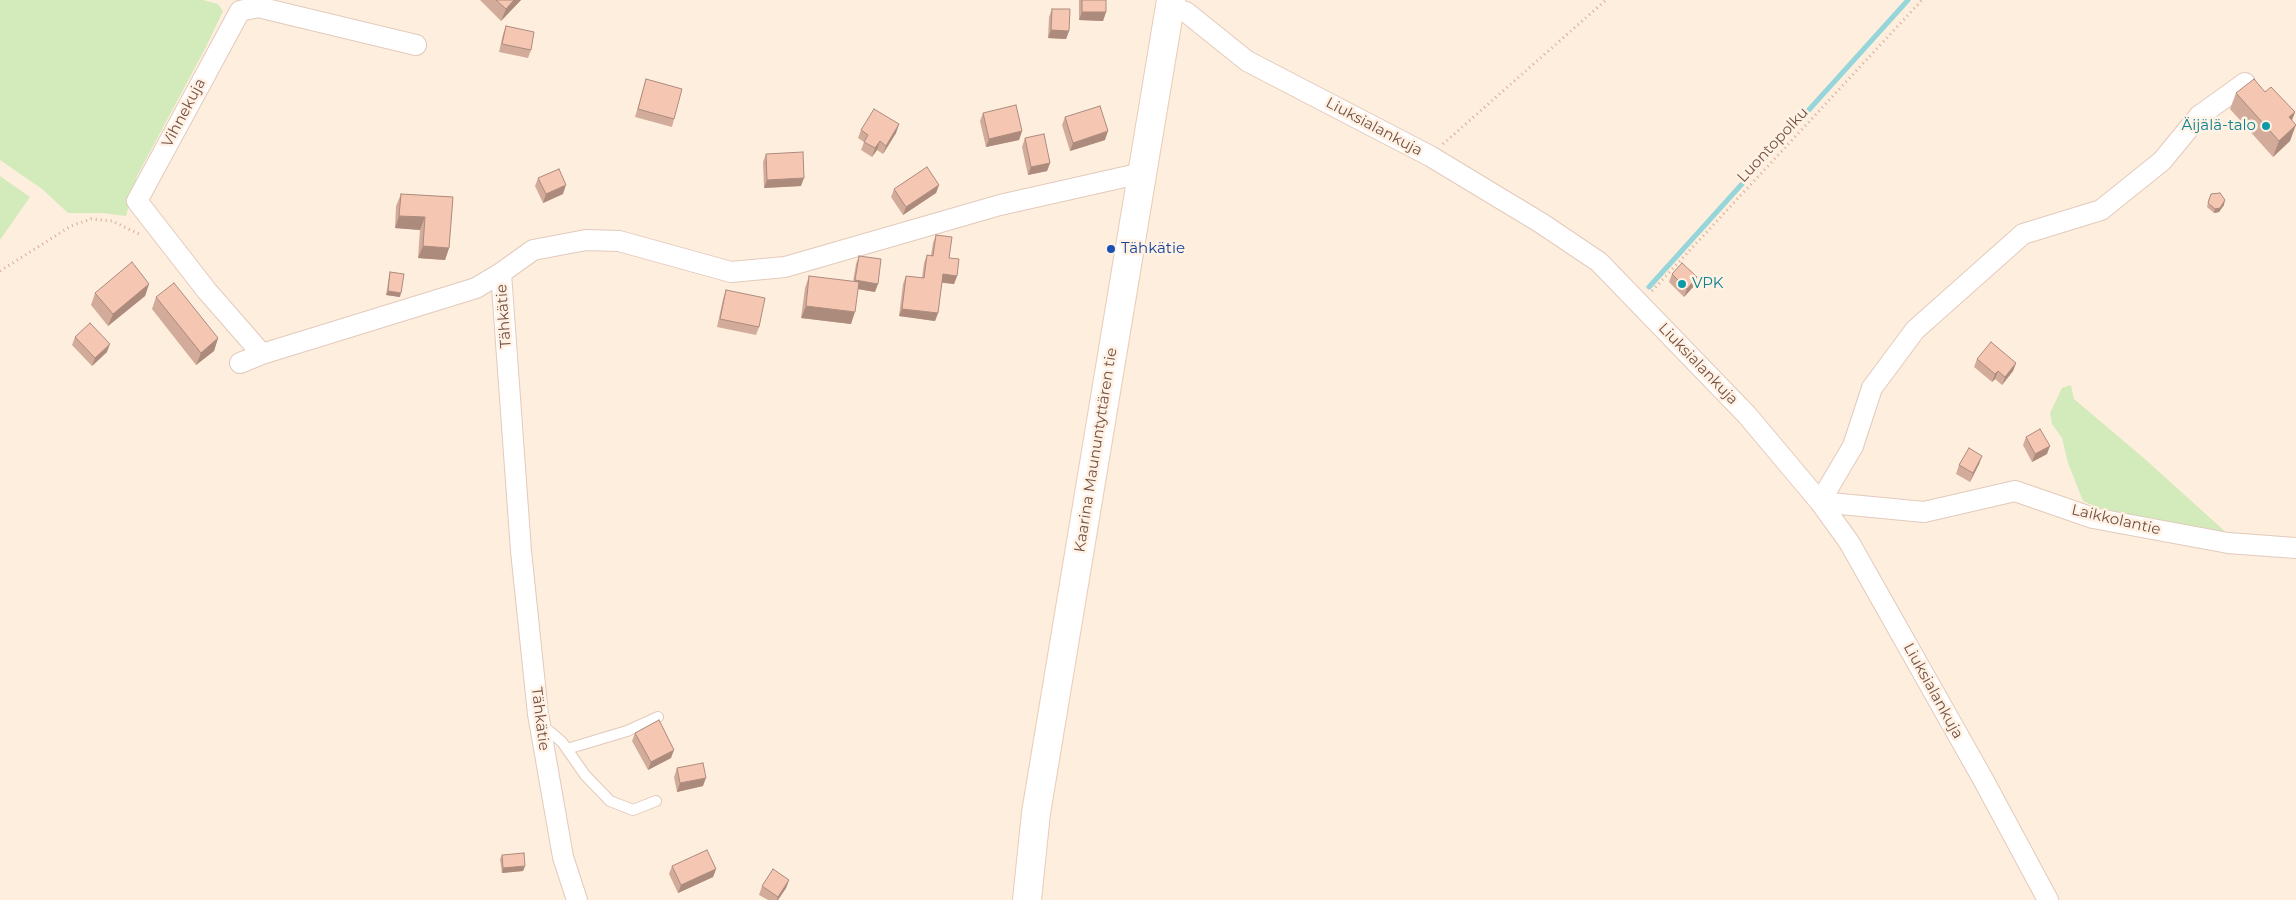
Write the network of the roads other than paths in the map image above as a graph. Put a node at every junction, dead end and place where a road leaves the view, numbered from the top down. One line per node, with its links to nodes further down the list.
1 (1170, 3): 4 (main road, Kaarina Maununtyttären tie); 8 (street, Liuksialankuja)
2 (416, 45): 6 (street, Vihnekuja)
3 (2245, 83): 8 (street)
4 (1142, 173): 5 (street, Tähkätie); 15 (main road, Kaarina Maununtyttären tie)
5 (501, 273): 6 (street); 11 (street, Tähkätie)
6 (262, 354): 7 (street)
7 (240, 363)
8 (1820, 502): 9 (street, Laikkolantie); 16 (street, Liuksialankuja)
9 (2296, 548)
10 (658, 717): 12 (lane)
11 (539, 721): 12 (lane); 14 (street, Tähkätie)
12 (566, 750): 13 (lane)
13 (656, 801)
14 (577, 900)
15 (1027, 900)
16 (2048, 900)

